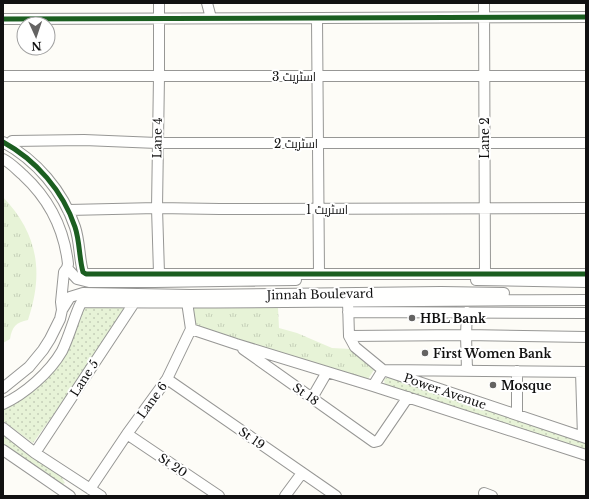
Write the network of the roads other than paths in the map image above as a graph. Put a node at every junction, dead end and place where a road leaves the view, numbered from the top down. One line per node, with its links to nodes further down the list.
1 (159, 3): 5 (street, Lane 4)
2 (207, 3): 6 (street)
3 (484, 3): 8 (street, Lane 2)
4 (586, 17): 8 (street)
5 (159, 18): 6 (street); 9 (street); 11 (street, Lane 4)
6 (211, 18): 7 (street)
7 (317, 18): 8 (street); 12 (street)
8 (484, 18): 13 (street, Lane 2)
9 (3, 19)
10 (3, 76): 11 (street, اسٹریٹ 3)
11 (159, 76): 12 (street, اسٹریٹ 3); 17 (street, Lane 4)
12 (317, 76): 13 (street, اسٹریٹ 3); 15 (street)
13 (484, 76): 14 (street, اسٹریٹ 3); 18 (street, Lane 2)
14 (586, 76)
15 (318, 142): 17 (street, اسٹریٹ 2); 18 (street, اسٹریٹ 2); 26 (street)
16 (6, 143): 17 (street, اسٹریٹ 2); 21 (street)
17 (157, 143): 23 (street, Lane 4)
18 (484, 143): 19 (street, اسٹریٹ 2); 24 (street, Lane 2)
19 (586, 143)
20 (3, 159): 22 (street)
21 (50, 182): 22 (street); 27 (street)
22 (39, 191): 28 (street)
23 (157, 208): 26 (street, اسٹریٹ 1); 27 (street, اسٹریٹ 1); 29 (street, Lane 4)
24 (485, 208): 25 (street, اسٹریٹ 1); 26 (street, اسٹریٹ 1); 31 (street, Lane 2)
25 (586, 208)
26 (318, 209): 30 (street)
27 (68, 210): 29 (street)
28 (67, 268): 33 (street, Jinnah Boulevard); 39 (street)
29 (159, 273): 30 (street)
30 (318, 273): 31 (street)
31 (485, 274): 32 (street)
32 (586, 274)
33 (586, 282)
34 (586, 295): 39 (street, Jinnah Boulevard)
35 (586, 300): 38 (street)
36 (134, 302): 37 (street); 57 (street); 63 (street, Lane 5)
37 (187, 302): 38 (street); 42 (street)
38 (348, 307): 40 (street); 44 (street)
39 (62, 310): 54 (street)
40 (467, 312): 41 (street); 43 (street)
41 (586, 312)
42 (191, 329): 46 (street, Power Avenue); 52 (street, Lane 6)
43 (466, 335): 44 (street); 45 (street); 48 (street)
44 (349, 336): 47 (street, Power Avenue)
45 (586, 337)
46 (236, 344): 50 (street, Power Avenue); 56 (street, St 18)
47 (383, 370): 48 (street); 53 (street); 58 (street, Power Avenue)
48 (467, 370): 49 (street)
49 (517, 371): 51 (street); 58 (street)
50 (327, 372): 53 (street, Power Avenue); 56 (street)
51 (584, 372): 61 (street)
52 (167, 379): 60 (street, Lane 6); 65 (street, St 19)
53 (373, 386): 55 (street, Power Avenue)
54 (3, 388)
55 (408, 397): 56 (street, St 18); 64 (street, Power Avenue)
56 (312, 398)
57 (3, 404)
58 (517, 415): 61 (street, Power Avenue)
59 (3, 428): 63 (street)
60 (128, 434): 67 (street, Lane 6); 69 (street, St 20)
61 (584, 437)
62 (3, 450): 68 (street)
63 (35, 453): 66 (street)
64 (586, 455)
65 (302, 473): 70 (street); 71 (street, St 19)
66 (78, 481): 67 (street); 68 (street)
67 (96, 494)
68 (69, 496)
69 (219, 496)
70 (285, 496)
71 (336, 496)

